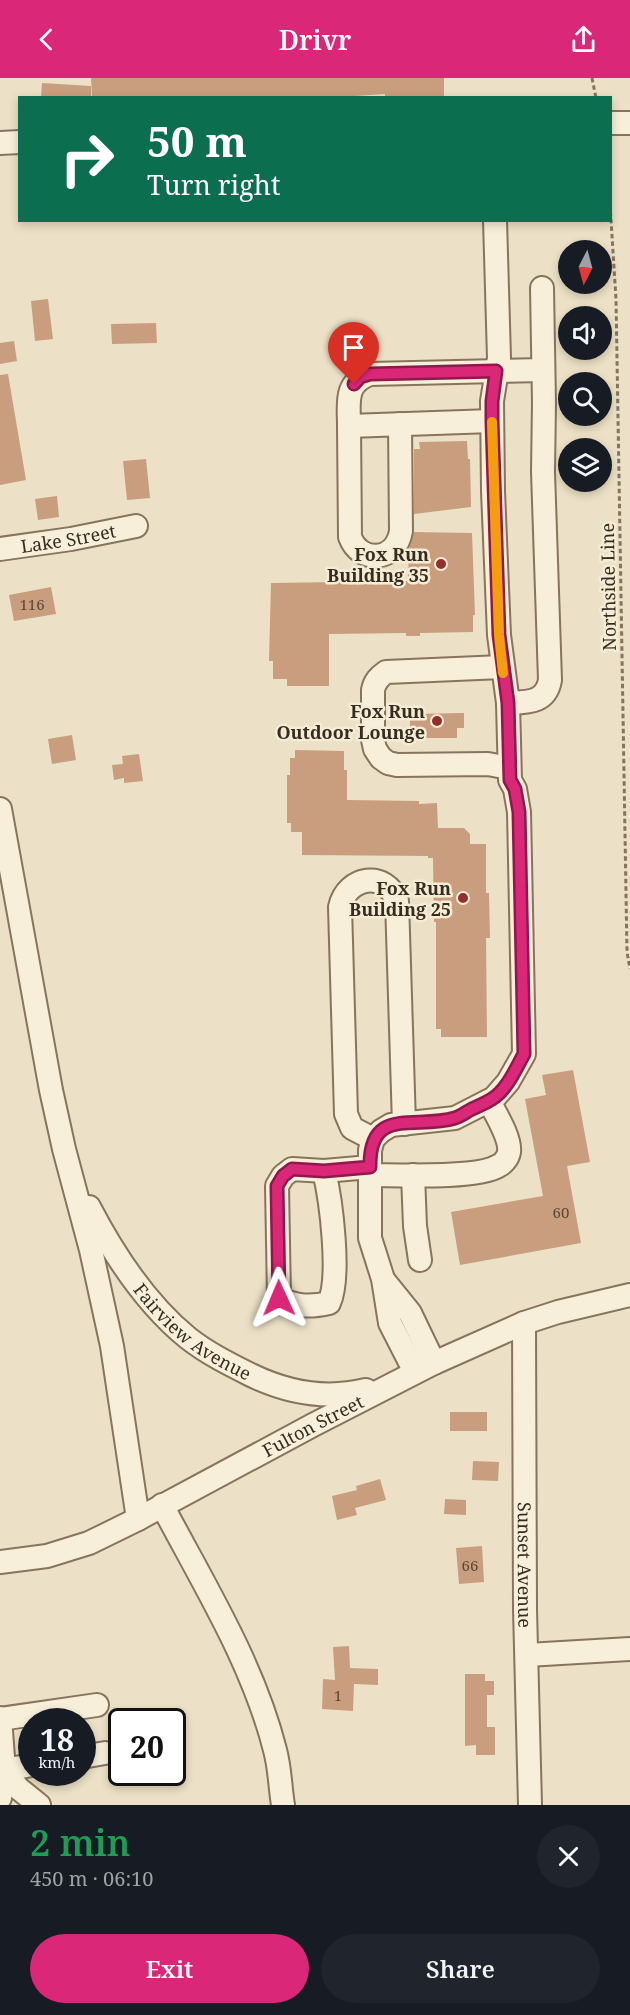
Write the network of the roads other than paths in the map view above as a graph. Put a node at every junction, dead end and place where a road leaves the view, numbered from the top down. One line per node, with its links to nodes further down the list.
1 (612, 123): 2 (street)
2 (630, 123)
3 (18, 142): 4 (street)
4 (0, 143)
5 (495, 222): 8 (street)
6 (542, 288): 7 (street)
7 (543, 370): 8 (street); 15 (street)
8 (496, 371): 9 (street); 11 (street)
9 (492, 421): 10 (street); 14 (street)
10 (400, 424): 11 (street); 11 (street)
11 (350, 426)
12 (136, 526): 13 (street, Lake Street)
13 (0, 549)
14 (502, 667): 15 (street); 16 (street)
15 (508, 703): 16 (street)
16 (509, 768): 18 (street)
17 (0, 809): 21 (street, Fairview Avenue)
18 (489, 1101): 19 (street); 24 (street)
19 (404, 1124): 20 (street); 20 (street)
20 (374, 1139): 23 (street)
21 (64, 1149): 28 (street, Fairview Avenue); 30 (street, Fairview Avenue)
22 (324, 1171): 22 (street); 23 (street)
23 (370, 1171): 24 (street); 28 (street)
24 (413, 1175): 25 (street)
25 (420, 1260)
26 (630, 1295): 27 (street, Fulton Street)
27 (524, 1323): 28 (street, Fulton Street); 33 (street, Sunset Avenue)
28 (417, 1372): 29 (street, Fulton Street)
29 (162, 1505): 30 (street, Fulton Street); 42 (street)
30 (138, 1519): 31 (street, Fulton Street)
31 (0, 1562)
32 (630, 1649): 33 (street)
33 (526, 1655): 43 (street, Sunset Avenue)
34 (97, 1705): 35 (street)
35 (0, 1718): 39 (street)
36 (105, 1753): 37 (street)
37 (96, 1755)
38 (18, 1768): 39 (street)
39 (4, 1770): 40 (street); 41 (street)
40 (0, 1798)
41 (39, 1805)
42 (283, 1805)
43 (530, 1805)

